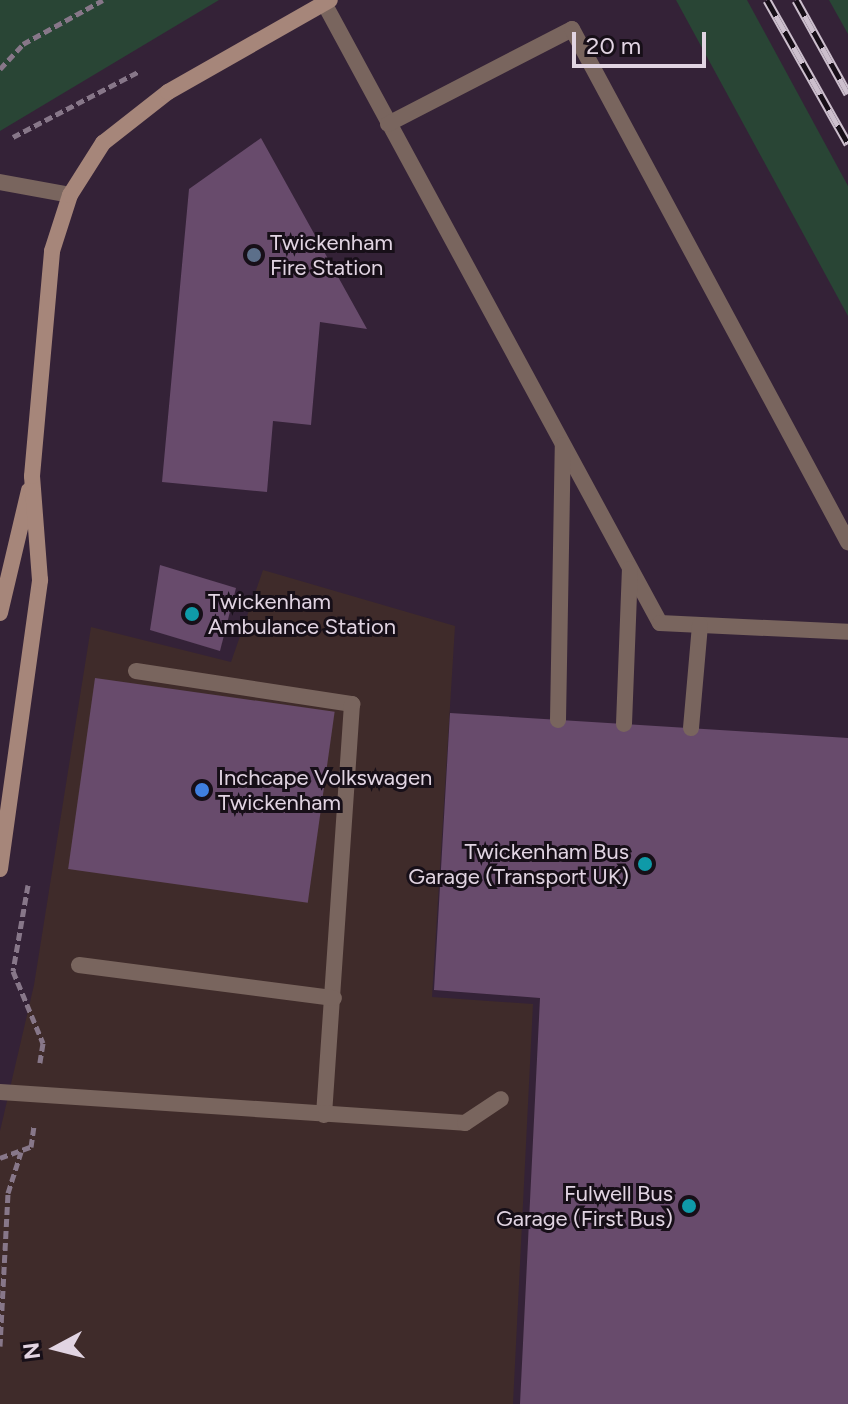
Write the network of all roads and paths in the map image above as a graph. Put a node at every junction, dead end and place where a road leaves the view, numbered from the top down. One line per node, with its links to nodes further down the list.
1 (103, 0): 3 (path)
2 (327, 2): 4 (street); 6 (main road)
3 (0, 69)
4 (388, 124): 7 (street); 9 (street)
5 (0, 182): 6 (street)
6 (70, 195): 8 (main road)
7 (563, 444): 10 (street); 15 (street)
8 (32, 476): 11 (main road); 19 (main road)
9 (848, 542)
10 (630, 568): 12 (street); 16 (street)
11 (0, 613)
12 (700, 625): 13 (street); 17 (street)
13 (848, 632)
14 (136, 671): 21 (street)
15 (558, 720)
16 (624, 724)
17 (691, 728)
18 (32, 867): 22 (path)
19 (0, 869)
20 (79, 965): 21 (street)
21 (334, 998): 25 (street)
22 (41, 1060)
23 (0, 1092): 25 (street)
24 (501, 1099): 25 (street)
25 (324, 1115)
26 (33, 1132): 27 (path)
27 (21, 1151): 28 (path); 29 (path)
28 (0, 1158)
29 (0, 1339): 30 (path)
30 (0, 1346)

